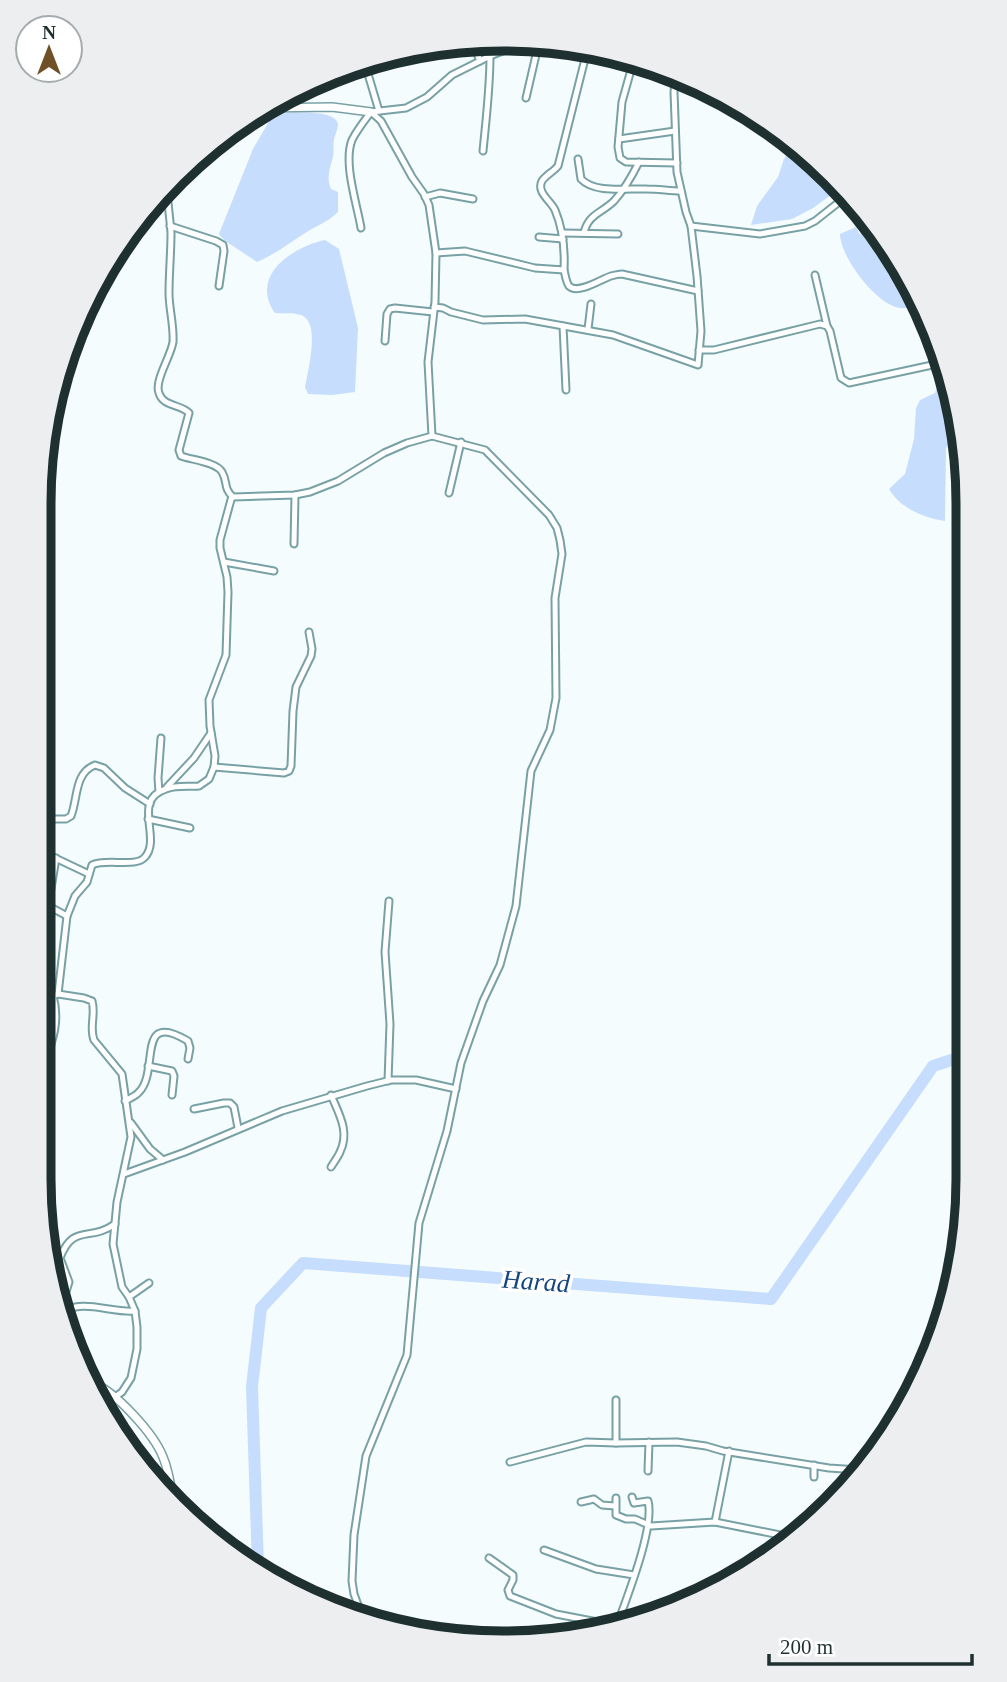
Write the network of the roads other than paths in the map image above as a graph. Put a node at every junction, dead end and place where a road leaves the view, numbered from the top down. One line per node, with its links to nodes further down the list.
1 (503, 51): 4 (street)
2 (476, 52): 6 (street)
3 (537, 52): 10 (street)
4 (490, 56): 6 (street); 15 (street)
5 (585, 58): 30 (street)
6 (480, 61): 12 (street)
7 (631, 69): 14 (street)
8 (368, 72): 12 (street)
9 (675, 84): 13 (street)
10 (526, 99)
11 (283, 108): 12 (street)
12 (375, 112): 21 (street); 27 (street)
13 (675, 131): 14 (street); 18 (street)
14 (619, 139): 17 (street)
15 (484, 151)
16 (578, 159): 19 (street)
17 (639, 162): 18 (street); 19 (street)
18 (677, 163): 20 (street)
19 (622, 190): 20 (street); 28 (street)
20 (681, 191): 26 (street)
21 (425, 197): 22 (street); 32 (street)
22 (473, 199)
23 (167, 201): 25 (street)
24 (840, 201): 26 (street)
25 (170, 226): 35 (street); 50 (street)
26 (691, 226): 36 (street)
27 (361, 228)
28 (584, 233): 29 (street); 30 (street)
29 (618, 234)
30 (563, 236): 31 (street); 33 (street)
31 (539, 237)
32 (436, 253): 33 (street); 38 (street)
33 (564, 270): 36 (street)
34 (815, 275): 40 (street)
35 (219, 286)
36 (698, 290): 43 (street)
37 (591, 304): 41 (street)
38 (434, 310): 39 (street); 42 (street); 46 (street)
39 (563, 326): 41 (street); 45 (street)
40 (827, 326): 43 (street); 44 (street)
41 (588, 329): 43 (street)
42 (385, 341)
43 (699, 351)
44 (934, 365)
45 (566, 390)
46 (432, 436): 47 (street); 49 (street)
47 (461, 442): 48 (street); 76 (street)
48 (449, 493)
49 (295, 495): 50 (street); 51 (street)
50 (232, 496): 52 (street)
51 (294, 544)
52 (224, 562): 53 (street); 55 (street)
53 (274, 571)
54 (309, 632): 57 (street)
55 (211, 733): 57 (street); 58 (street)
56 (161, 738): 58 (street)
57 (214, 767): 58 (street)
58 (162, 790): 59 (street)
59 (150, 804): 60 (street); 61 (street)
60 (51, 819)
61 (148, 819): 62 (street); 65 (street)
62 (190, 828)
63 (51, 856): 64 (street)
64 (56, 858): 65 (street); 66 (street)
65 (89, 874): 69 (street)
66 (51, 889)
67 (389, 901): 75 (street)
68 (51, 908): 69 (street)
69 (67, 916): 71 (street)
70 (51, 994): 71 (street)
71 (56, 995): 72 (street); 79 (street)
72 (51, 1045)
73 (188, 1059): 74 (street)
74 (148, 1066): 77 (street); 79 (street)
75 (388, 1081): 76 (street); 78 (street)
76 (456, 1089): 114 (street)
77 (172, 1095)
78 (331, 1096): 82 (street); 84 (street)
79 (125, 1101): 81 (street)
80 (194, 1109): 82 (street)
81 (129, 1121): 83 (street); 85 (street)
82 (238, 1128): 83 (street)
83 (163, 1160): 85 (street)
84 (331, 1167)
85 (124, 1174): 86 (street)
86 (115, 1224): 88 (street); 89 (street)
87 (149, 1283): 89 (street)
88 (66, 1295)
89 (129, 1297): 91 (street)
90 (70, 1308): 91 (street)
91 (135, 1311): 93 (street)
92 (102, 1388): 93 (street)
93 (116, 1397): 103 (street)
94 (616, 1400): 96 (street)
95 (649, 1442): 96 (street); 97 (street); 101 (street)
96 (615, 1443): 98 (street)
97 (729, 1451): 99 (street); 108 (street)
98 (510, 1462)
99 (814, 1465): 100 (street); 102 (street)
100 (850, 1469)
101 (648, 1471)
102 (814, 1477)
103 (169, 1484)
104 (632, 1497): 109 (street)
105 (615, 1498): 107 (street)
106 (581, 1502): 107 (street)
107 (615, 1506): 109 (street)
108 (715, 1522): 109 (street); 110 (street)
109 (649, 1525): 113 (street)
110 (782, 1535)
111 (544, 1550): 113 (street)
112 (489, 1558): 116 (street)
113 (634, 1575): 115 (street)
114 (359, 1607)
115 (618, 1617)
116 (597, 1622)

